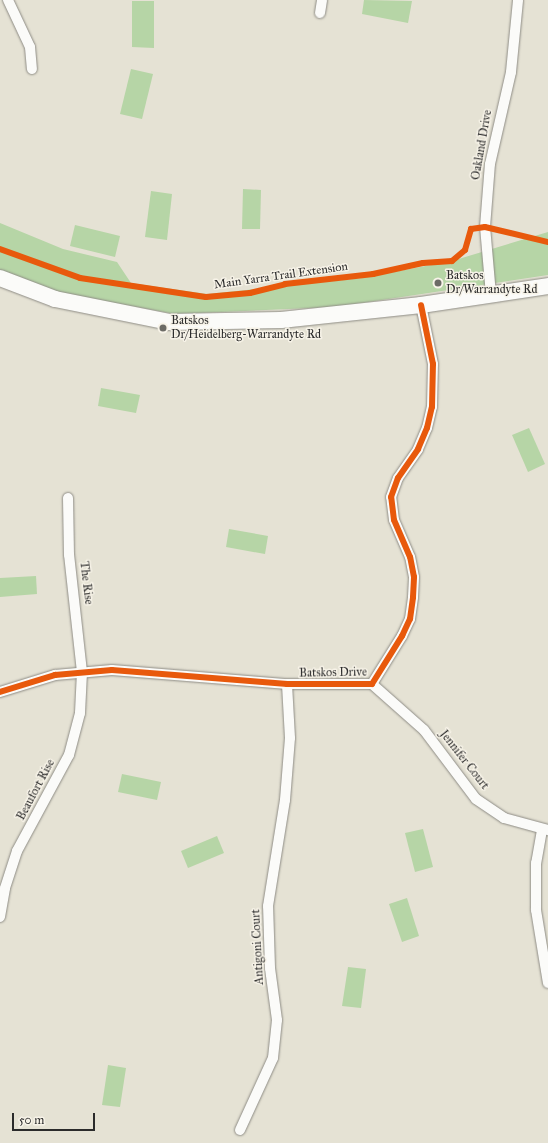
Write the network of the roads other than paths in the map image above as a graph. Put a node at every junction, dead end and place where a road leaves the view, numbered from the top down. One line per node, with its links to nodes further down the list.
1 (8, 0): 5 (street)
2 (322, 0): 4 (street)
3 (518, 0): 8 (street, Oakland Drive)
4 (320, 13)
5 (32, 69)
6 (0, 278): 9 (main road)
7 (548, 286): 8 (main road)
8 (491, 295): 9 (main road)
9 (421, 305): 13 (street, Batskos Drive)
10 (68, 498): 11 (street, The Rise)
11 (82, 672): 12 (street, Batskos Drive); 14 (street, Batskos Drive); 16 (street, Beaufort Rise)
12 (286, 684): 13 (street, Batskos Drive); 18 (street, Antigoni Court)
13 (372, 684): 15 (street, Jennifer Court)
14 (0, 692)
15 (545, 830): 17 (street)
16 (0, 917)
17 (548, 983)
18 (240, 1130)

